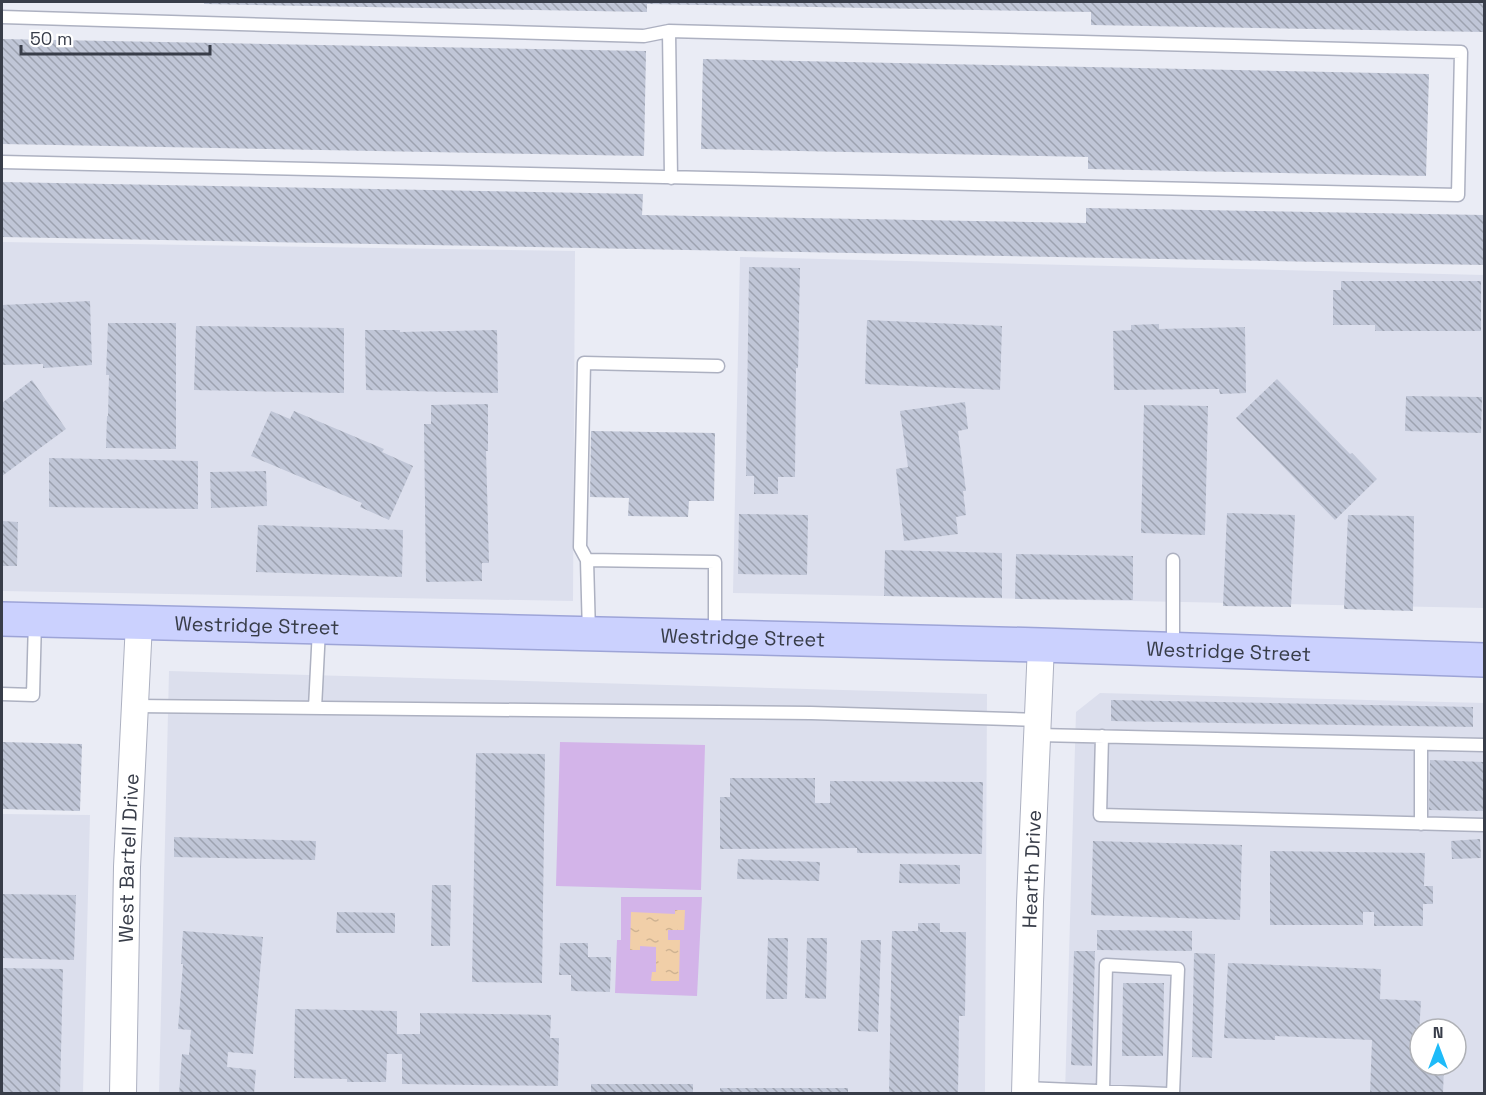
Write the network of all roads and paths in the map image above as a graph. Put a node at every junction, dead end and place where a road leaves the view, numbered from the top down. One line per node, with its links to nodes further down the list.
1 (2, 17): 2 (lane)
2 (669, 31): 4 (lane); 4 (lane)
3 (2, 162): 4 (lane)
4 (671, 178)
5 (718, 366): 6 (lane)
6 (587, 560): 12 (lane); 13 (lane)
7 (1173, 560): 15 (lane)
8 (2, 619): 9 (street, Westridge Street)
9 (35, 620): 10 (street, Westridge Street); 17 (lane)
10 (139, 623): 11 (street, Westridge Street); 18 (street, West Bartell Drive)
11 (319, 628): 12 (street, Westridge Street); 19 (lane)
12 (589, 635): 13 (street, Westridge Street)
13 (715, 639): 14 (street, Westridge Street)
14 (1041, 645): 15 (street, Westridge Street); 20 (street, Hearth Drive)
15 (1173, 650): 16 (street, Westridge Street)
16 (1485, 660)
17 (2, 694)
18 (135, 706): 19 (lane); 28 (street, West Bartell Drive)
19 (315, 708): 20 (lane)
20 (1038, 727): 21 (lane); 26 (street, Hearth Drive)
21 (1102, 736): 22 (lane); 24 (lane)
22 (1421, 744): 23 (lane); 24 (lane)
23 (1485, 745)
24 (1421, 824): 25 (lane)
25 (1485, 825)
26 (1025, 1091): 27 (lane)
27 (1103, 1091): 29 (lane); 30 (lane)
28 (123, 1094)
29 (1168, 1094)
30 (1173, 1094)

